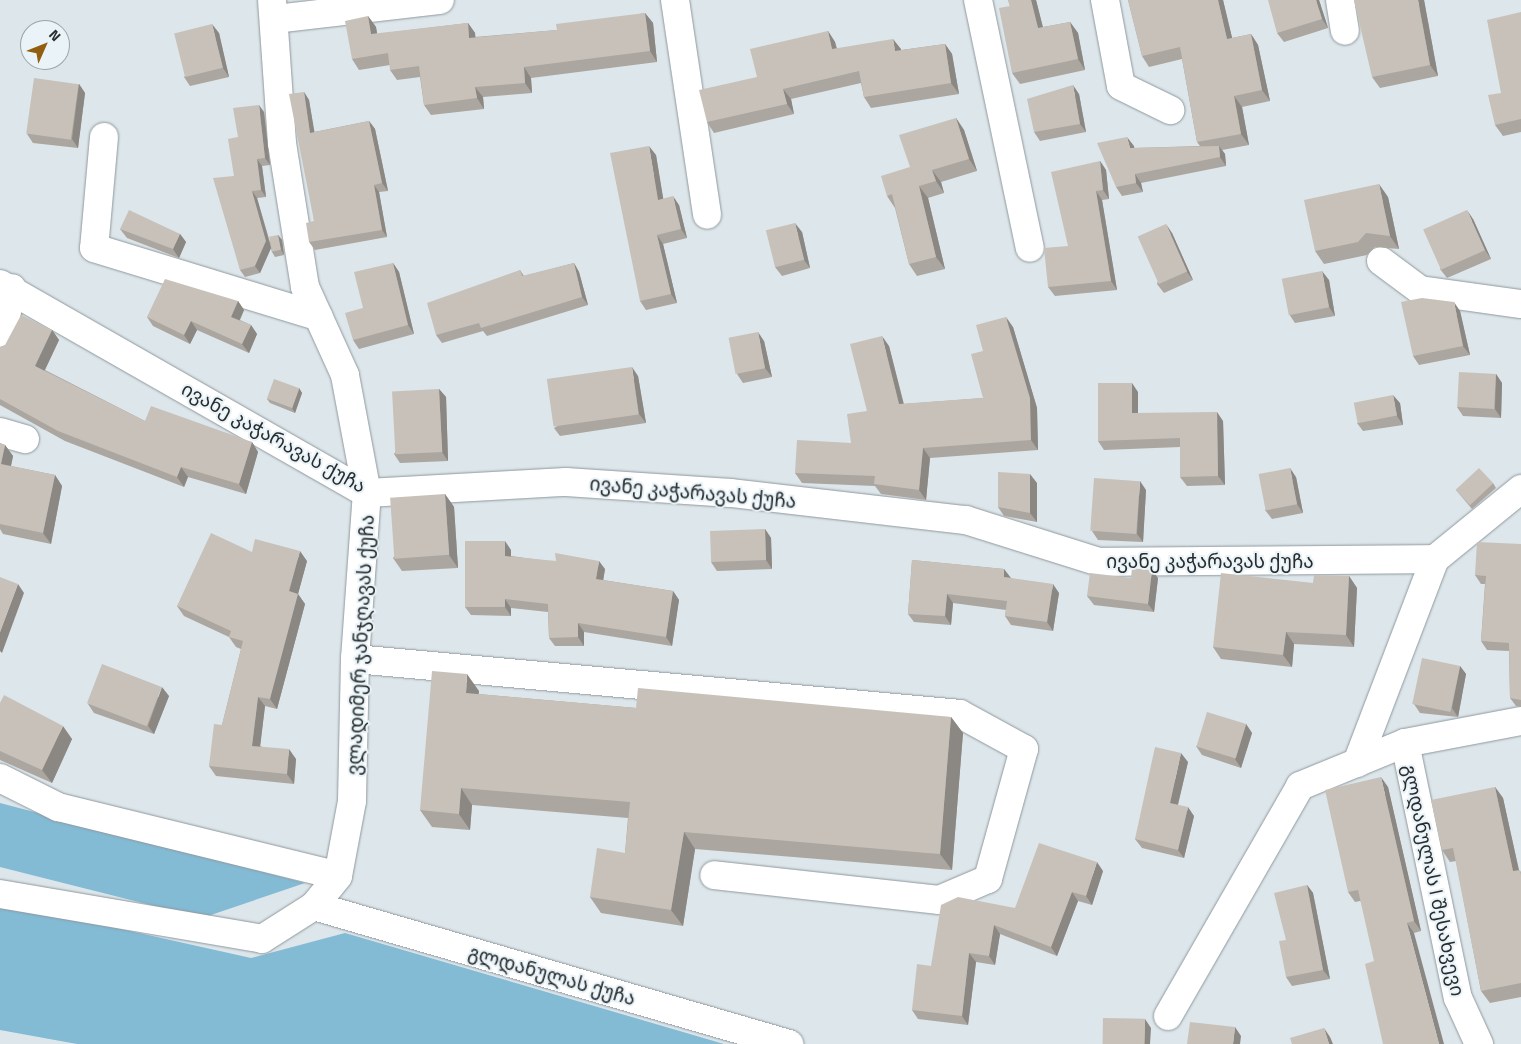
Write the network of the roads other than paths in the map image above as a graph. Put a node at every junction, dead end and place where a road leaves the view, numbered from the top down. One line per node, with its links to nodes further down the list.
1 (440, 0): 6 (street)
2 (675, 0): 10 (street)
3 (978, 0): 11 (street)
4 (1105, 0): 8 (street)
5 (1340, 0): 7 (street)
6 (274, 10): 15 (street, ვლადიმერ ჯანჯღავას ქუჩა)
7 (1345, 31)
8 (1170, 110)
9 (104, 137): 15 (street)
10 (707, 215)
11 (1030, 248)
12 (1381, 262): 14 (street)
13 (6, 286): 16 (street); 18 (street, ივანე კაჭარავას ქუჩა)
14 (1521, 304)
15 (319, 317): 18 (street, ვლადიმერ ჯანჯღავას ქუჩა)
16 (0, 344)
17 (1521, 489): 19 (street)
18 (367, 493): 19 (street, ივანე კაჭარავას ქუჩა); 20 (street, ვლადიმერ ჯანჯღავას ქუჩა)
19 (1434, 559): 23 (street)
20 (355, 659): 25 (street); 26 (street, ვლადიმერ ჯანჯღავას ქუჩა)
21 (1521, 722): 22 (street)
22 (1405, 743): 23 (street); 31 (street, გლდანულას I შესახვევი)
23 (1357, 763): 29 (street)
24 (0, 778): 26 (street)
25 (714, 875)
26 (338, 876): 28 (street, ვლადიმერ ჯანჯღავას ქუჩა)
27 (0, 894): 28 (street, ვლადიმერ ჯანჯღავას ქუჩა)
28 (314, 906): 30 (street, გლდანულას ქუჩა)
29 (1168, 1016)
30 (790, 1044)
31 (1479, 1044)

